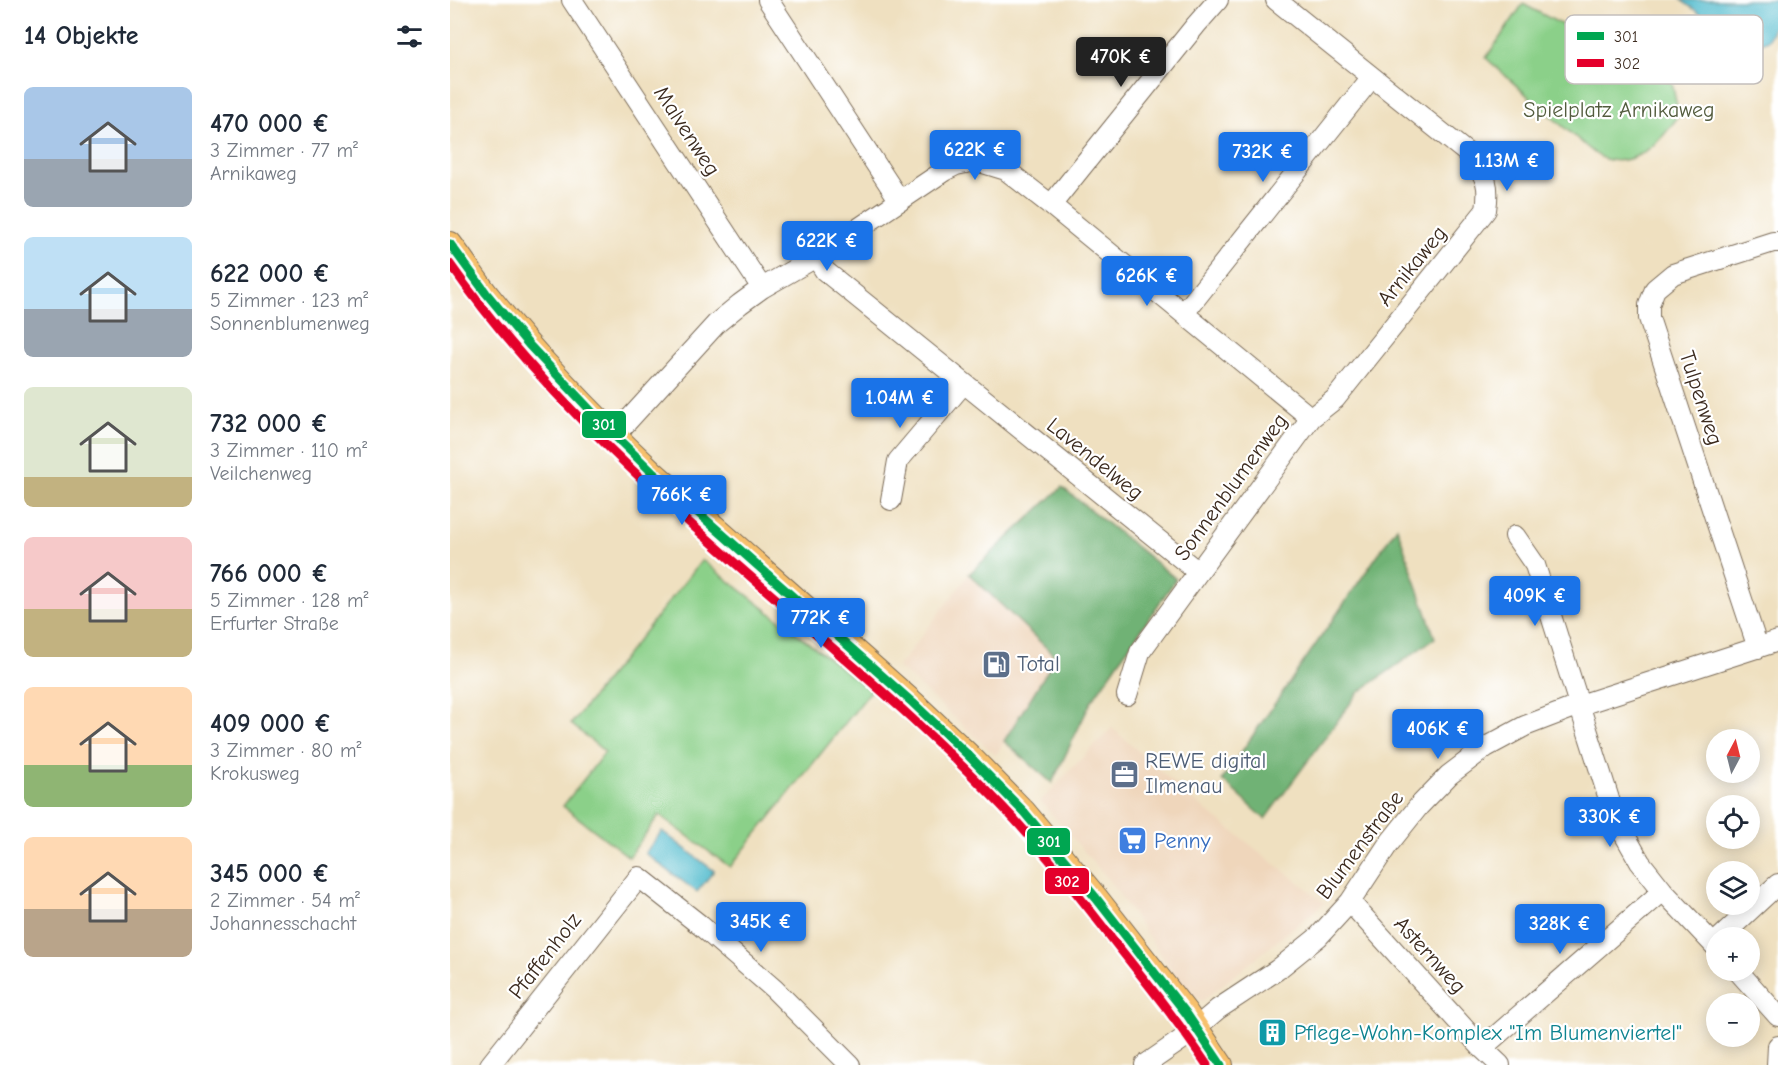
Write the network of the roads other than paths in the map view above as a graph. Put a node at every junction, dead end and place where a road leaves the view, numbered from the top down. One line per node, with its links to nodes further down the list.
1 (572, 0): 11 (street, Malvenweg)
2 (768, 0): 6 (street)
3 (1218, 0): 7 (street)
4 (1276, 0): 5 (street, Arnikaweg)
5 (1372, 77): 12 (street); 14 (street, Arnikaweg)
6 (900, 201): 7 (street, Sonnenblumenweg); 10 (street, Sonnenblumenweg)
7 (1051, 205): 12 (street, Sonnenblumenweg)
8 (1778, 242): 20 (street, Tulpenweg)
9 (450, 244): 15 (main road)
10 (816, 256): 11 (street, Sonnenblumenweg); 13 (street, Lavendelweg)
11 (762, 288): 15 (street, Sonnenblumenweg)
12 (1184, 313): 14 (street, Sonnenblumenweg)
13 (963, 384): 16 (street); 18 (street, Lavendelweg)
14 (1311, 418): 18 (street, Sonnenblumenweg)
15 (615, 436): 30 (main road)
16 (891, 500)
17 (1515, 536): 22 (street)
18 (1198, 572): 21 (street, Sonnenblumenweg)
19 (1778, 641): 20 (street, Blumenstraße)
20 (1758, 648): 22 (street, Blumenstraße)
21 (1127, 694)
22 (1580, 705): 24 (street); 25 (street, Blumenstraße)
23 (1778, 884): 26 (street)
24 (1663, 891): 27 (street); 32 (street)
25 (1350, 902): 30 (street, Blumenstraße); 32 (street, Asternweg)
26 (1732, 927)
27 (1706, 932)
28 (1747, 981): 29 (street)
29 (1778, 1016)
30 (1196, 1028): 36 (street, Blumenstraße); 37 (main road)
31 (1778, 1046): 33 (street)
32 (1482, 1048): 38 (street, Asternweg)
33 (1777, 1064)
34 (490, 1065): 35 (street, Pfaffenholz)
35 (850, 1065)
36 (1145, 1065)
37 (1221, 1065)
38 (1500, 1065)

